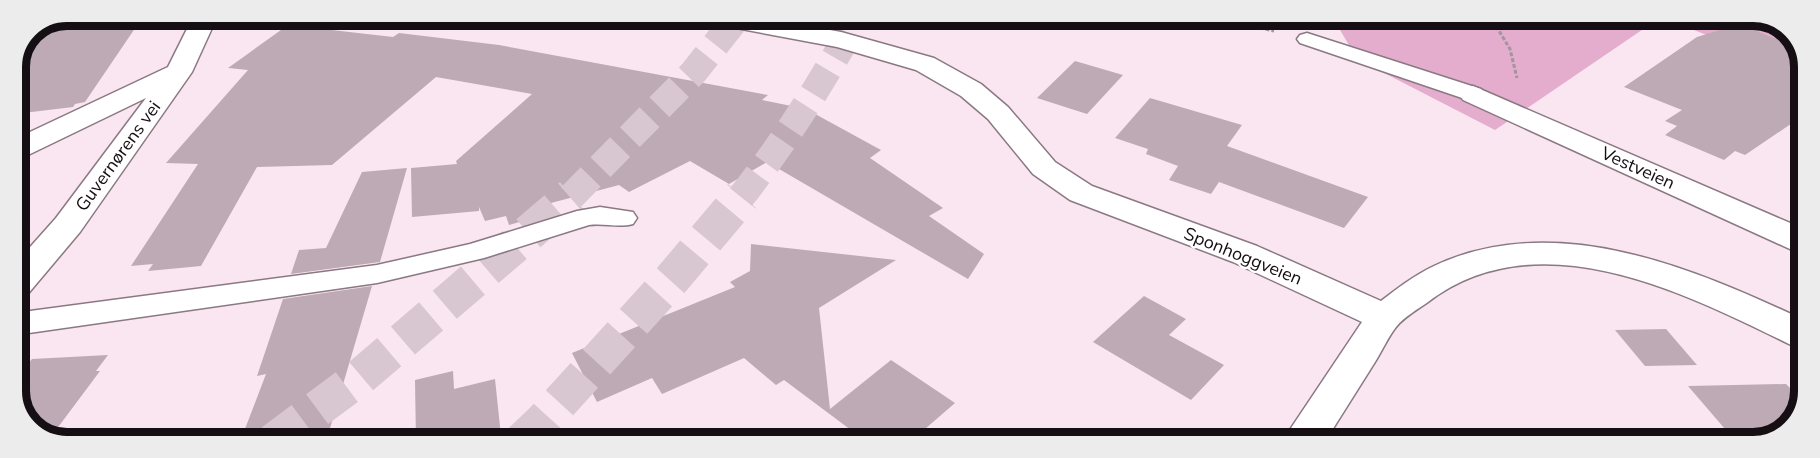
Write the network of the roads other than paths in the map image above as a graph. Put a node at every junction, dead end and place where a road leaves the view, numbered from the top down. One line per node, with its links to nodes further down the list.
1 (201, 26): 4 (street, Guvernørens vei)
2 (764, 26): 10 (street, Sponhoggveien)
3 (1307, 39): 5 (lane)
4 (179, 72): 6 (street); 9 (street, Guvernørens vei)
5 (1473, 94): 8 (street, Vestveien)
6 (26, 145)
7 (624, 218): 11 (lane)
8 (1794, 238)
9 (26, 273)
10 (1384, 317): 12 (street); 13 (street)
11 (26, 322)
12 (1794, 331)
13 (1309, 432)

